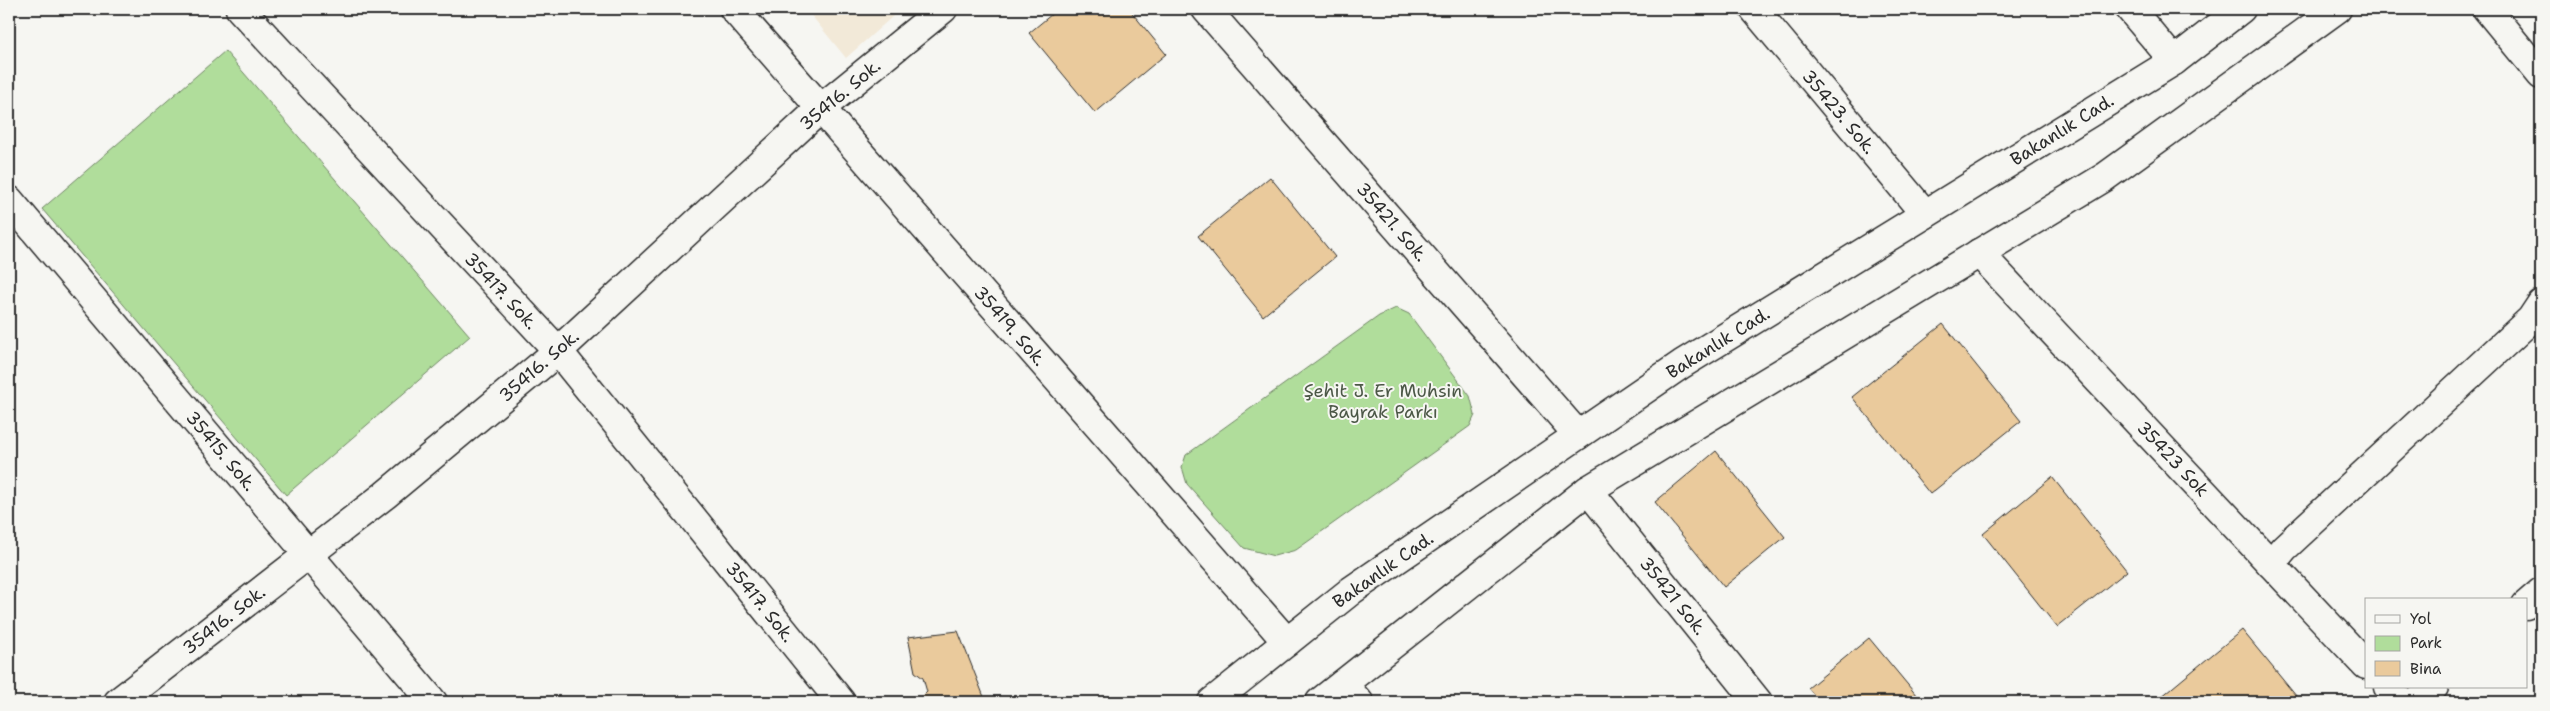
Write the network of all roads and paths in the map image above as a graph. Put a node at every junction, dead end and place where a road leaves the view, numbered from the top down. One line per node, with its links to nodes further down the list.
1 (240, 9): 17 (street, 35417. Sok.)
2 (734, 9): 12 (street, 35419. Sok.)
3 (942, 9): 12 (street, 35416. Sok.)
4 (1206, 9): 18 (street, 35421. Sok.)
5 (1754, 9): 14 (street, 35423. Sok.)
6 (2130, 9): 10 (street)
7 (2241, 9): 10 (street, Bakanlık Cad.)
8 (2337, 9): 15 (street)
9 (2487, 9): 11 (street)
10 (2174, 61): 14 (street, Bakanlık Cad.)
11 (2541, 76)
12 (820, 109): 17 (street, 35416. Sok.); 24 (street, 35419. Sok.)
13 (9, 200): 20 (street, 35415. Sok.)
14 (1925, 214): 18 (street, Bakanlık Cad.)
15 (1979, 253): 19 (street); 21 (street, 35423 Sok)
16 (2541, 304): 21 (street)
17 (558, 351): 20 (street, 35416. Sok.); 31 (street, 35417. Sok.)
18 (1578, 435): 24 (street, Bakanlık Cad.)
19 (1588, 490): 28 (street); 34 (street, 35421 Sok.)
20 (309, 554): 29 (street, 35416. Sok.); 30 (street, 35415. Sok.)
21 (2272, 564): 25 (street, 35423 Sok)
22 (2541, 592): 23 (street)
23 (2528, 603)
24 (1286, 642): 32 (street, Bakanlık Cad.)
25 (2365, 663)
26 (2389, 688): 35 (street)
27 (2433, 688): 36 (street)
28 (1351, 693): 33 (street)
29 (118, 702)
30 (433, 702)
31 (841, 702)
32 (1212, 702)
33 (1320, 702)
34 (1758, 702)
35 (2402, 702)
36 (2417, 702)

